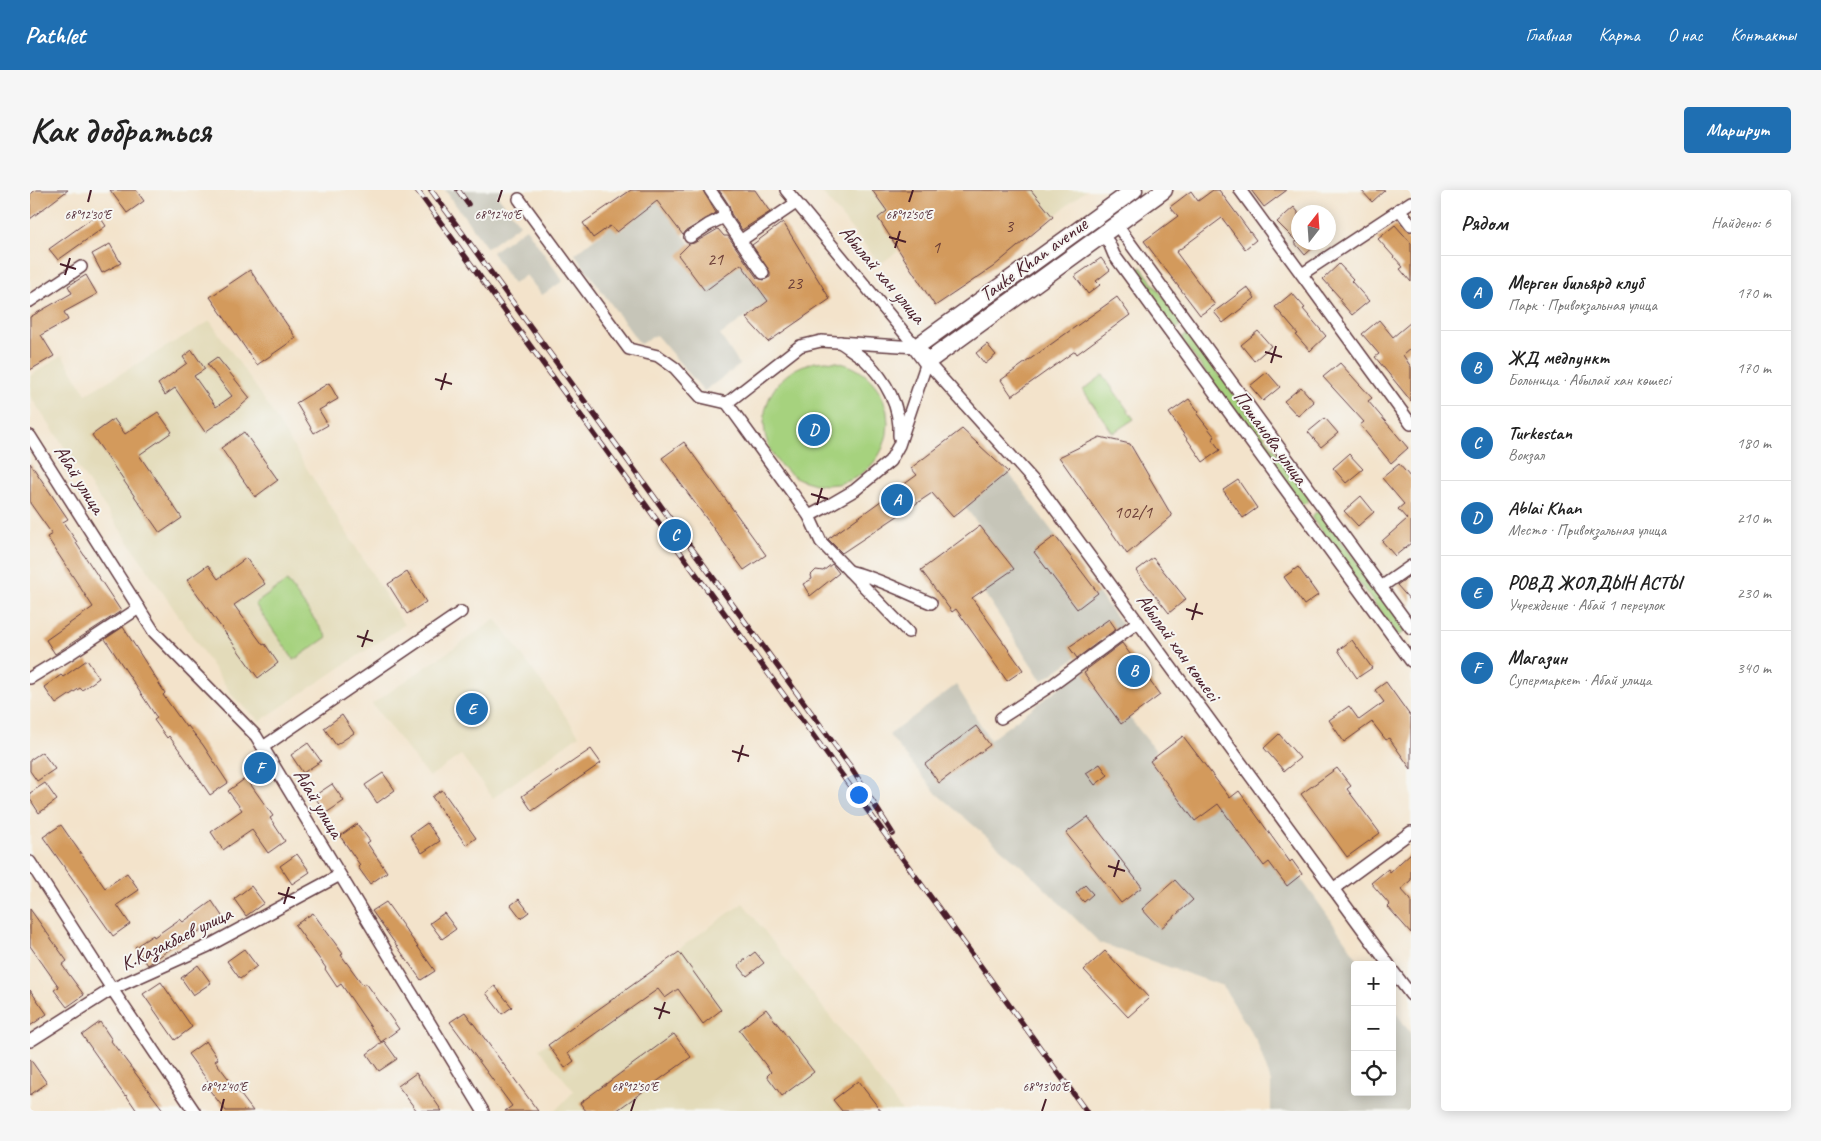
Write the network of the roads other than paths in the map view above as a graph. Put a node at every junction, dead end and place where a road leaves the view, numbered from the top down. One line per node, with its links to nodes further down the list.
1 (710, 190): 10 (street)
2 (786, 190): 8 (street, Абылай хан улица)
3 (1134, 190): 21 (street, Tauke Khan avenue)
4 (1164, 190): 11 (street, Tauke Khan avenue)
5 (1240, 190): 18 (street)
6 (519, 199): 23 (street)
7 (1411, 202): 9 (street)
8 (796, 203): 15 (street); 21 (street, Абылай хан улица)
9 (1399, 209): 12 (street); 18 (street)
10 (724, 217): 14 (street); 15 (street)
11 (1116, 224): 13 (street, Tauke Khan avenue); 30 (street, Пошанова улица)
12 (1411, 225)
13 (1102, 235): 22 (street, Tauke Khan avenue); 37 (street, Пошанова улица)
14 (690, 238)
15 (740, 242): 17 (street)
16 (80, 267): 19 (street)
17 (762, 273)
18 (1302, 274): 24 (street)
19 (30, 301)
20 (840, 342): 21 (street); 23 (street); 26 (street)
21 (916, 347): 22 (street, Абылай хан улица)
22 (927, 362): 26 (street); 34 (street, Абылай хан көшесі)
23 (727, 403): 27 (street)
24 (1411, 424)
25 (30, 436): 32 (street, Абай улица)
26 (899, 445): 27 (street)
27 (808, 516): 29 (street)
28 (1411, 566): 30 (street)
29 (848, 570): 31 (street); 36 (street)
30 (1381, 587): 35 (street, Пошанова улица)
31 (931, 603)
32 (139, 608): 38 (street); 40 (street, Абай улица)
33 (461, 612): 40 (street)
34 (1138, 622): 39 (street); 44 (street, Абылай хан көшесі)
35 (1411, 628)
36 (908, 632)
37 (1411, 660)
38 (30, 678)
39 (1000, 718)
40 (263, 747): 43 (street, Абай улица)
41 (1411, 832): 44 (street)
42 (30, 862): 47 (street)
43 (340, 875): 47 (street, К.Казакбаев улица); 51 (street, Абай улица)
44 (1333, 889): 45 (street, Абылай хан көшесі)
45 (1386, 961)
46 (1396, 975): 48 (street)
47 (112, 989): 49 (street, К.Казакбаев улица); 50 (street)
48 (1411, 995)
49 (30, 1041)
50 (194, 1111)
51 (483, 1111)

